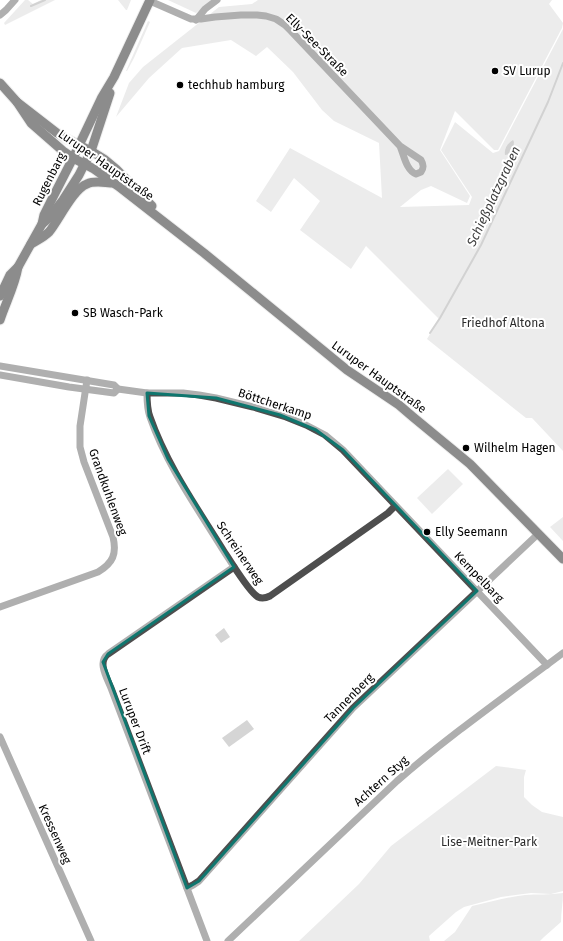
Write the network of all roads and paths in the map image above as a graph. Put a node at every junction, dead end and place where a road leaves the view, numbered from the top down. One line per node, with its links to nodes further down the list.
1 (15, 0): 4 (street)
2 (217, 0): 5 (street)
3 (150, 1): 5 (street, Elly-See-Straße); 6 (main road)
4 (0, 15)
5 (196, 20): 10 (street, Elly-See-Straße)
6 (114, 77): 9 (main road, Rugenbarg); 11 (main road, Rugenbarg)
7 (0, 83): 8 (main road, Luruper Hauptstraße)
8 (17, 102): 11 (main road, Luruper Hauptstraße); 11 (main road, Luruper Hauptstraße)
9 (94, 141): 11 (main road); 12 (main road, Rugenbarg)
10 (400, 146)
11 (75, 150): 12 (main road, Luruper Hauptstraße); 13 (main road, Luruper Hauptstraße); 14 (main road, Rugenbarg)
12 (90, 153): 13 (main road, Rugenbarg); 15 (main road); 18 (main road, Luruper Hauptstraße)
13 (85, 164): 14 (main road); 15 (main road, Luruper Hauptstraße); 17 (main road, Rugenbarg)
14 (68, 168): 17 (main road, Rugenbarg)
15 (94, 169): 16 (main road, Luruper Hauptstraße)
16 (114, 183): 18 (main road, Luruper Hauptstraße); 19 (main road)
17 (42, 224): 19 (main road, Rugenbarg)
18 (170, 227): 30 (main road, Luruper Hauptstraße)
19 (31, 244): 20 (main road, Rugenbarg)
20 (18, 267): 21 (main road, Rugenbarg); 22 (main road, Rugenbarg)
21 (0, 296)
22 (0, 320)
23 (0, 366): 25 (street, Böttcherkamp)
24 (0, 375): 26 (street, Böttcherkamp)
25 (86, 380): 26 (street, Grandkuhlenweg); 27 (street, Böttcherkamp)
26 (86, 389): 27 (street, Böttcherkamp); 34 (street, Grandkuhlenweg)
27 (118, 389): 28 (street, Böttcherkamp)
28 (147, 393): 29 (street, Böttcherkamp); 32 (street, Schreinerweg)
29 (396, 506): 32 (street, Schreinerweg); 33 (street, Kempelbarg)
30 (538, 534): 31 (main road, Luruper Hauptstraße); 33 (street, Tannenberg)
31 (563, 559)
32 (234, 567): 38 (street, Luruper Drift)
33 (478, 591): 36 (street, Kempelbarg); 38 (street, Tannenberg)
34 (0, 607)
35 (563, 653): 36 (street, Achtern Styg)
36 (547, 665): 41 (street, Achtern Styg)
37 (0, 737): 39 (street, Kressenweg)
38 (187, 888): 40 (street, Luruper Drift)
39 (90, 941)
40 (207, 941)
41 (228, 941)

